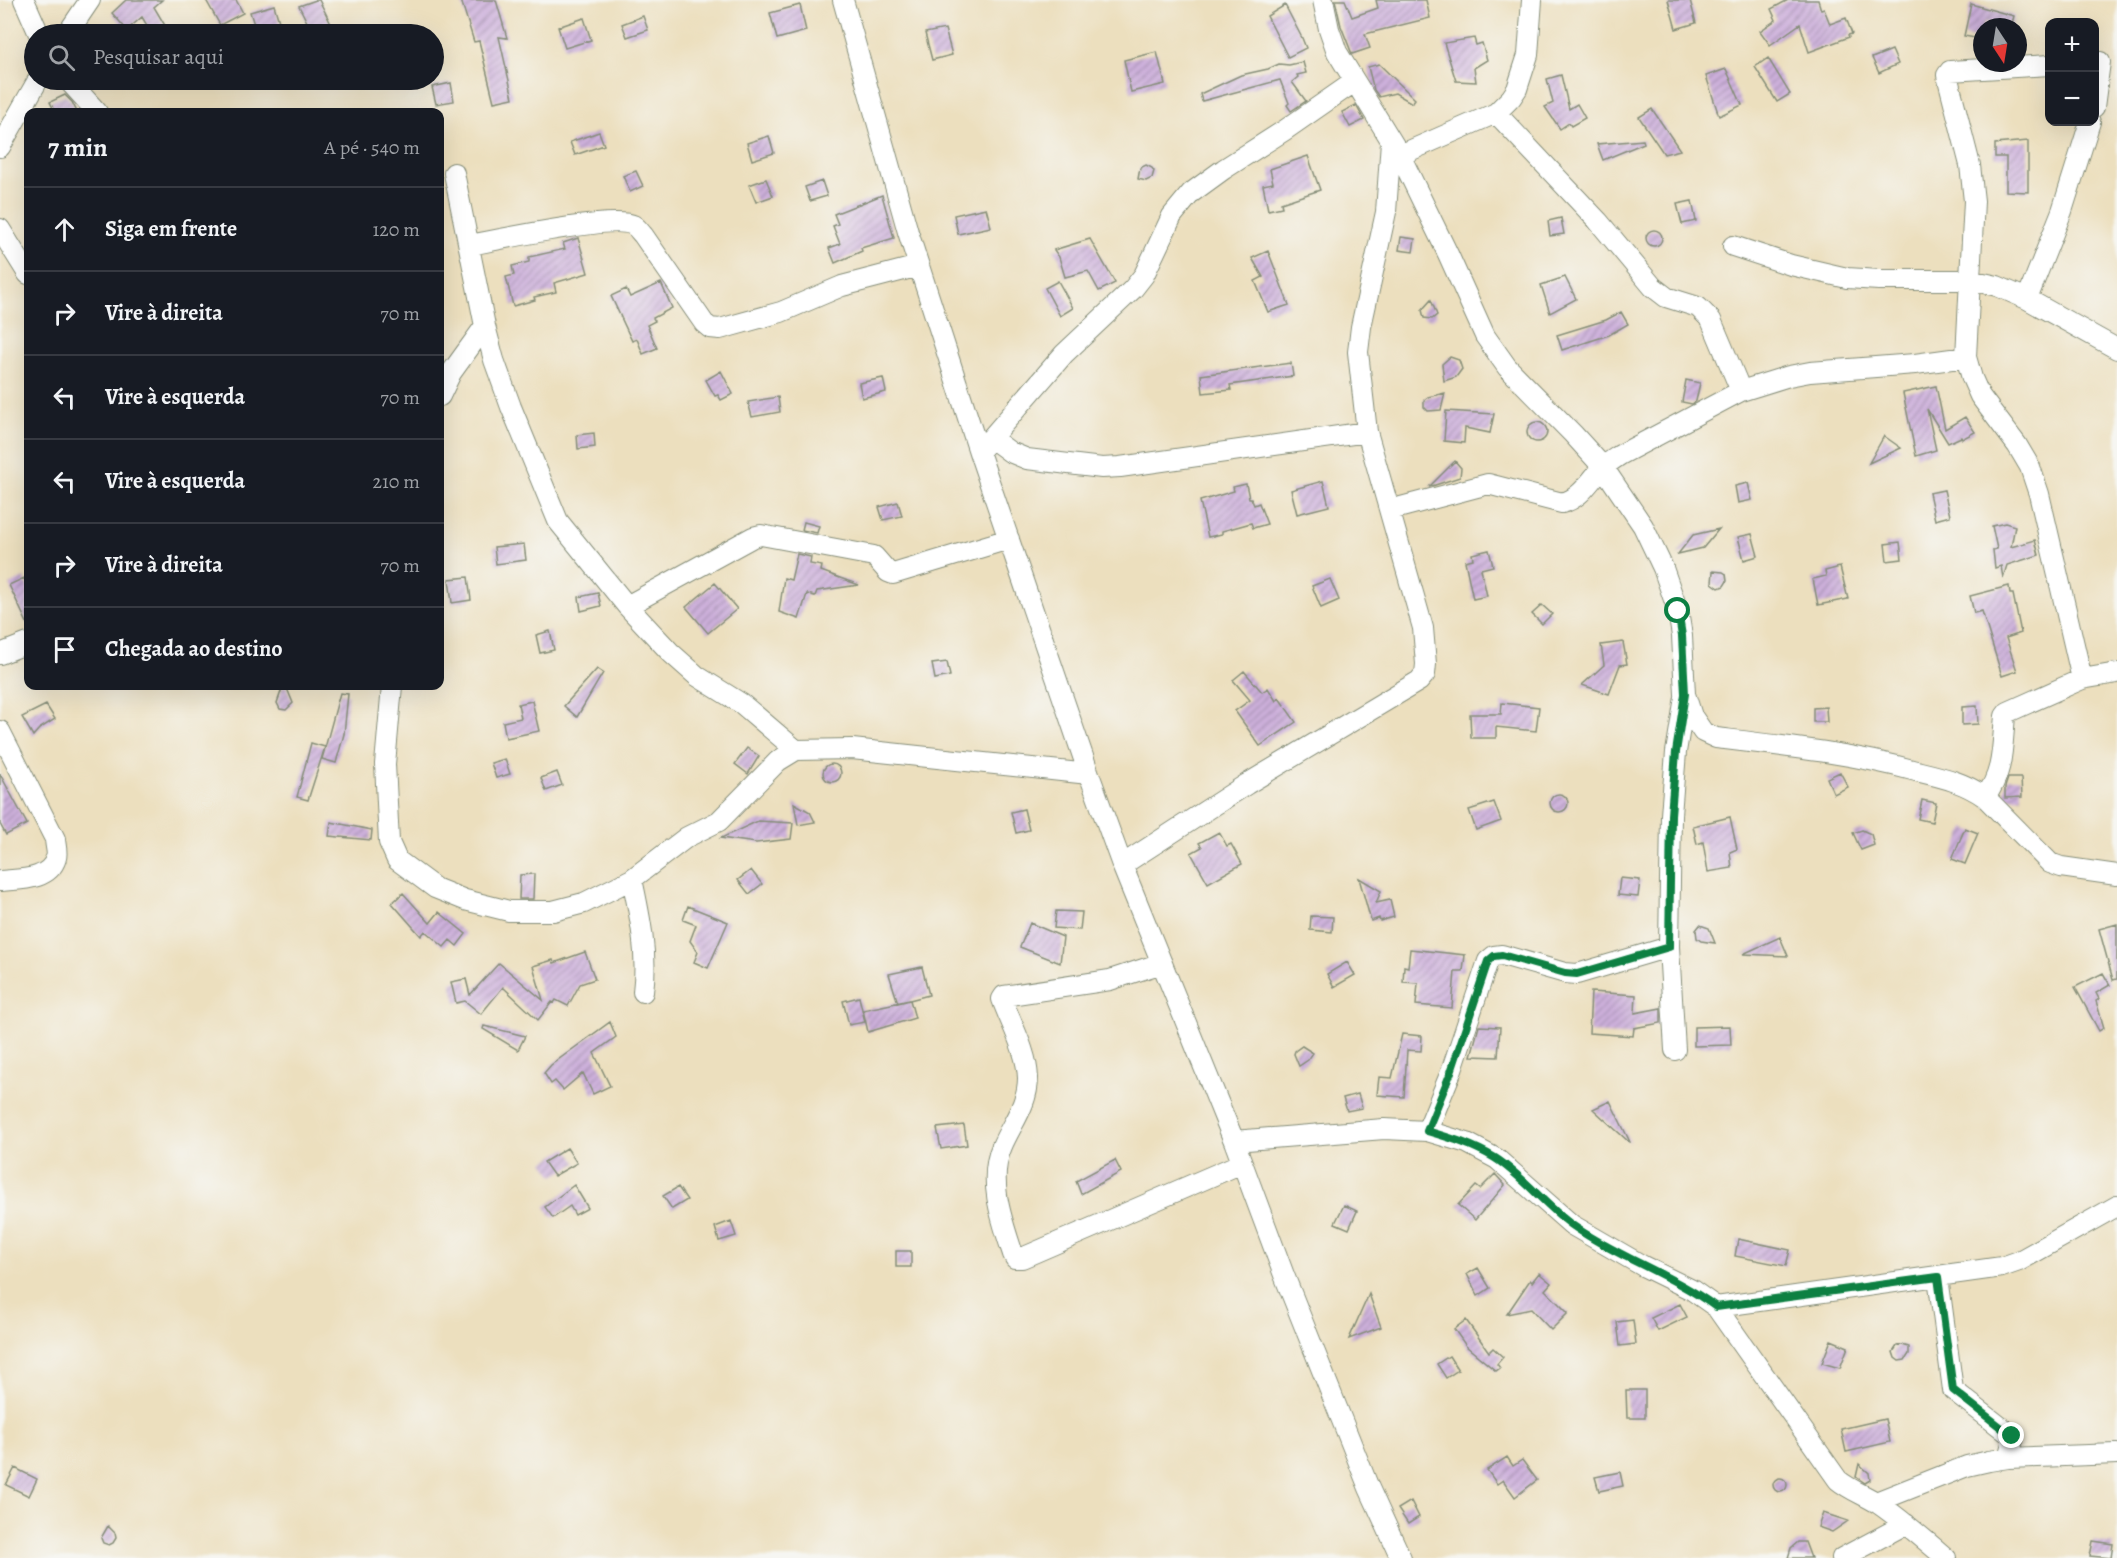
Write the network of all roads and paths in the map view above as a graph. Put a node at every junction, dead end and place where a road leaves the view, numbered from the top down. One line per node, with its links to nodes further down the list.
1 (24, 0): 6 (street)
2 (90, 0): 7 (street)
3 (843, 0): 23 (street)
4 (1323, 0): 10 (street)
5 (1532, 0): 15 (street)
6 (35, 24)
7 (73, 24)
8 (2104, 61): 11 (street)
9 (2045, 65): 25 (street)
10 (1354, 82): 18 (street); 33 (street)
11 (2099, 84)
12 (32, 90): 17 (street)
13 (77, 90): 14 (street)
14 (93, 108)
15 (1496, 112): 18 (street); 31 (street)
16 (2090, 126): 26 (street)
17 (0, 147)
18 (1396, 148): 32 (street); 34 (street)
19 (454, 172): 21 (street)
20 (0, 229): 24 (street)
21 (470, 245): 23 (street); 27 (street)
22 (1733, 246): 25 (street)
23 (919, 266): 33 (street)
24 (24, 268)
25 (1970, 280): 26 (street); 29 (street)
26 (2027, 299): 28 (street)
27 (485, 326): 30 (street); 37 (street)
28 (2117, 349)
29 (1966, 357): 31 (street); 41 (street)
30 (444, 388)
31 (1741, 391): 34 (street)
32 (1367, 432): 33 (street); 35 (street)
33 (985, 445): 36 (street)
34 (1603, 467): 35 (street); 43 (street)
35 (1390, 510): 48 (street)
36 (1009, 539): 37 (street); 46 (street)
37 (627, 606): 45 (street)
38 (24, 645): 39 (street)
39 (0, 654)
40 (2117, 673): 41 (street)
41 (2082, 679): 47 (street)
42 (392, 690): 50 (street)
43 (1685, 694): 47 (street); 52 (street)
44 (0, 731): 51 (street)
45 (796, 750): 46 (street); 50 (street)
46 (1089, 774): 48 (street)
47 (1985, 797): 49 (street)
48 (1122, 865): 53 (street)
49 (2117, 875)
50 (632, 879): 54 (street)
51 (0, 881)
52 (1669, 947): 55 (street); 56 (street)
53 (1162, 963): 57 (street); 58 (street)
54 (643, 992)
55 (1676, 1050)
56 (1427, 1131): 57 (street); 61 (street)
57 (1234, 1141): 58 (street)
58 (1242, 1163): 66 (street)
59 (2117, 1206): 60 (street)
60 (1938, 1277): 61 (street); 63 (street)
61 (1716, 1307): 64 (street)
62 (2117, 1454): 63 (street)
63 (2008, 1458): 64 (street)
64 (1876, 1502): 65 (street)
65 (1906, 1524): 67 (street); 68 (street)
66 (1401, 1558)
67 (1842, 1558)
68 (1946, 1558)

